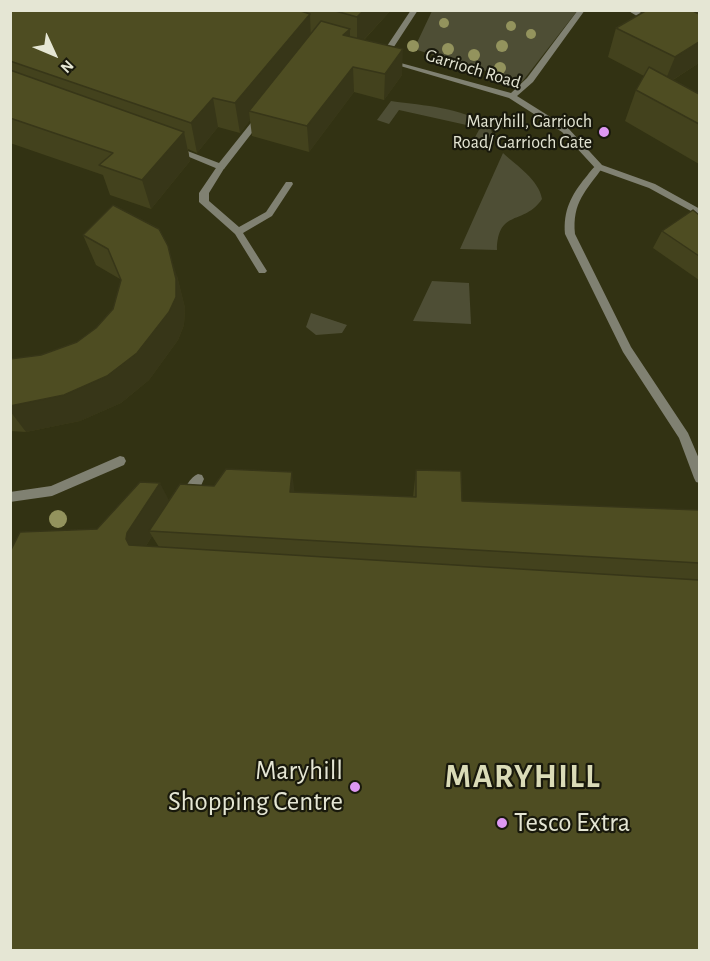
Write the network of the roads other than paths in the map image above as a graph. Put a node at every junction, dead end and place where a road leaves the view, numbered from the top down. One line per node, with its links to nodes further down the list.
1 (415, 10): 6 (street)
2 (582, 10): 7 (street)
3 (630, 10): 4 (street)
4 (660, 26)
5 (372, 56): 6 (street, Garrioch Road)
6 (383, 59): 7 (street, Garrioch Road)
7 (512, 96): 11 (street, Garrioch Road)
8 (270, 104): 10 (street)
9 (169, 147): 10 (street)
10 (221, 167): 14 (street)
11 (599, 167): 13 (street, Garrioch Road); 17 (street)
12 (290, 184): 14 (street)
13 (699, 213)
14 (238, 232): 15 (street)
15 (262, 271)
16 (120, 461): 19 (street)
17 (699, 478)
18 (198, 479): 20 (street)
19 (10, 497)
20 (181, 506)

